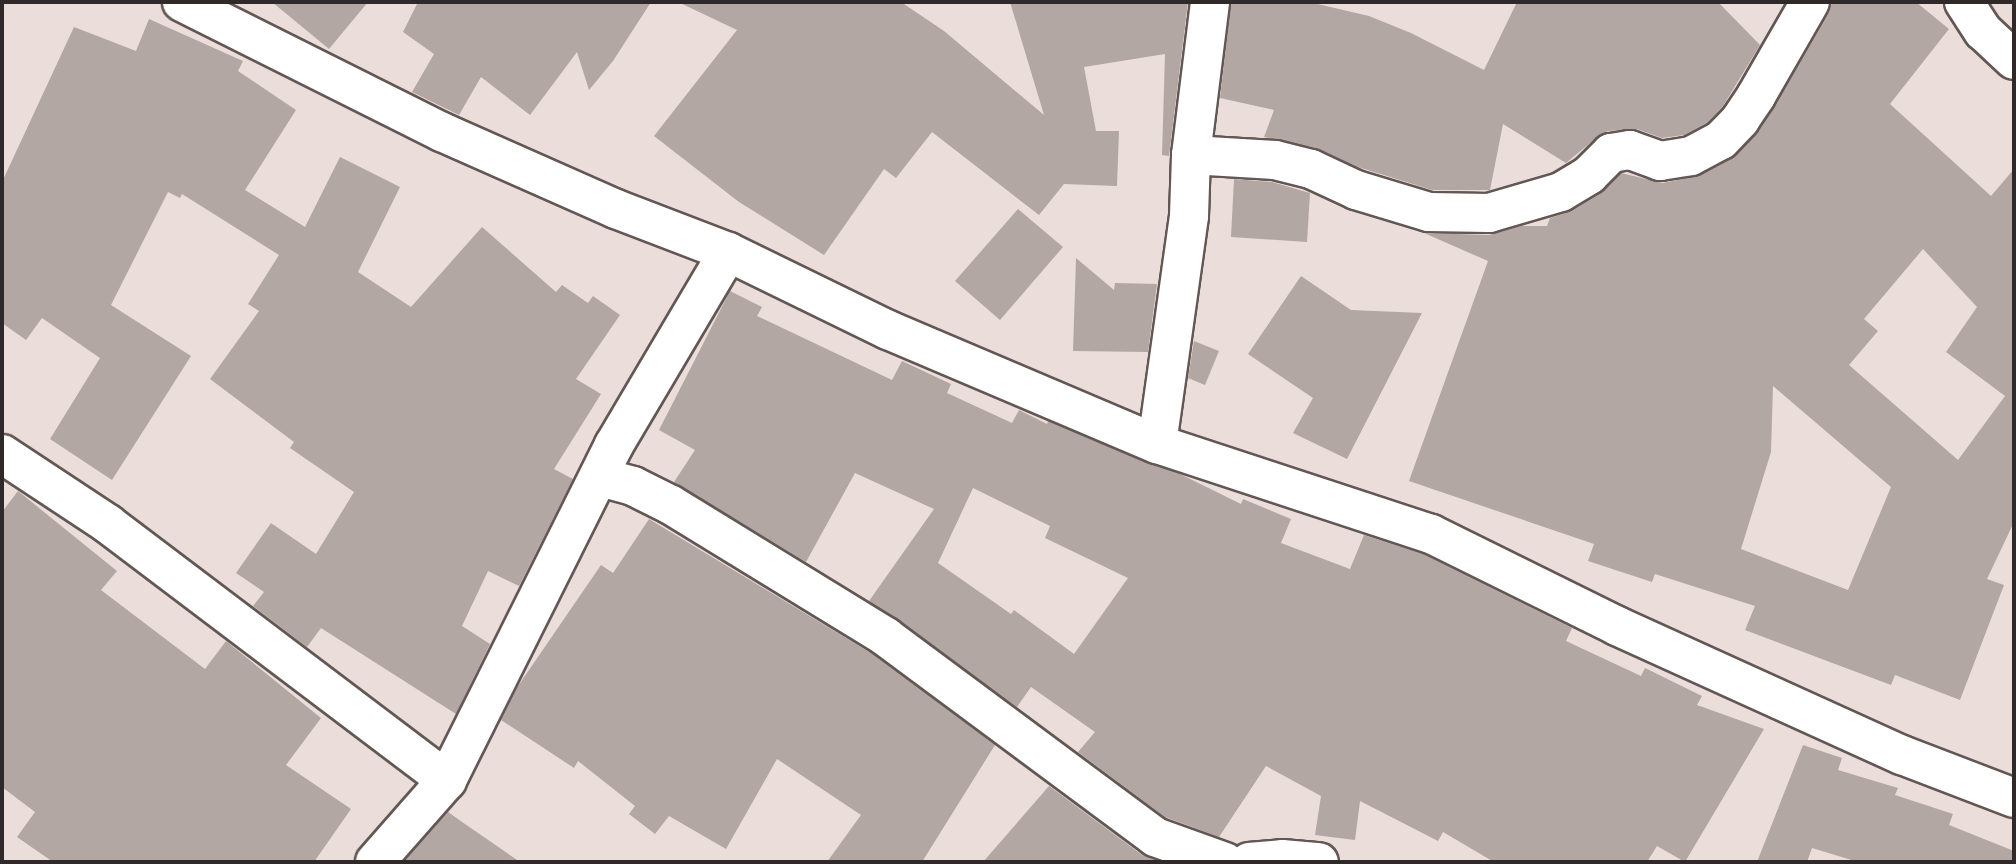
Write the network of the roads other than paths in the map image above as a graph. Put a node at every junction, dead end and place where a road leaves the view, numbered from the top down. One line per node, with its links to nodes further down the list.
1 (182, 2): 7 (street)
2 (1210, 2): 6 (street)
3 (1810, 2): 6 (street)
4 (1964, 2): 5 (street)
5 (2014, 60)
6 (1191, 155): 8 (street)
7 (728, 252): 8 (street); 10 (street)
8 (1157, 444): 12 (street)
9 (2, 454): 11 (street)
10 (600, 477): 11 (street); 14 (street)
11 (447, 780): 13 (street)
12 (2014, 798)
13 (375, 862)
14 (1225, 862)
15 (1249, 862): 16 (street)
16 (1319, 862)

